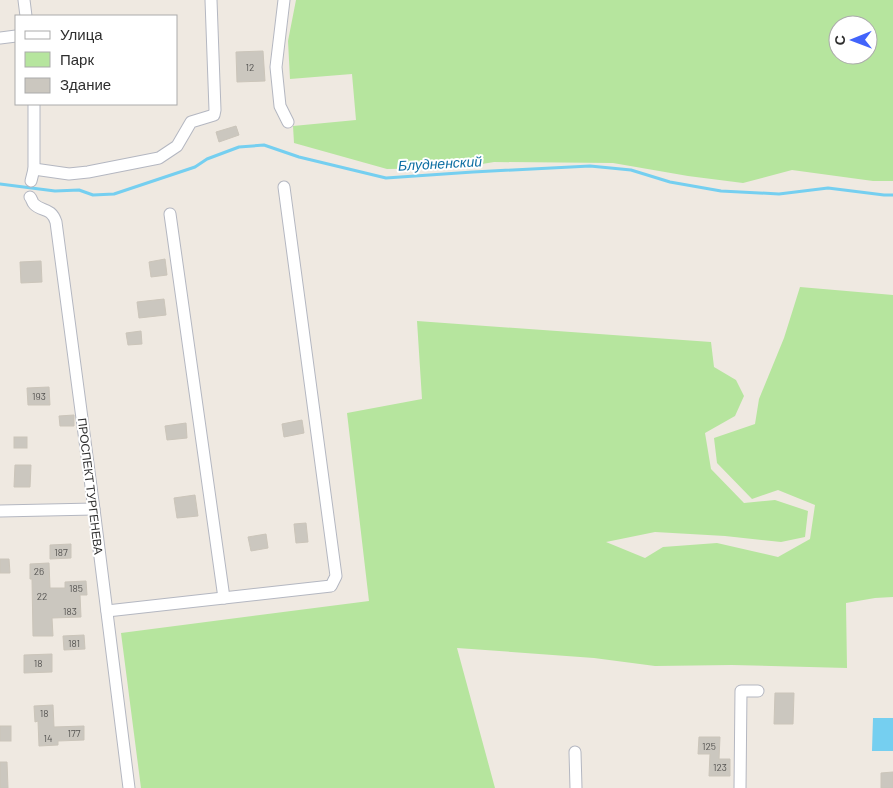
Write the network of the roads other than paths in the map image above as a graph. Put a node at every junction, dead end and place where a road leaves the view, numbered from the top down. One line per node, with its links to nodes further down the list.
1 (24, 0): 4 (street)
2 (210, 0): 7 (street)
3 (284, 0): 8 (street)
4 (26, 15)
5 (15, 36): 6 (street)
6 (0, 38)
7 (34, 105)
8 (288, 122)
9 (284, 187): 14 (street)
10 (30, 197): 12 (street, ПРОСПЕКТ ТУРГЕНЕВА)
11 (170, 214): 14 (street)
12 (94, 509): 13 (street); 15 (street, ПРОСПЕКТ ТУРГЕНЕВА)
13 (0, 511)
14 (224, 598): 15 (street)
15 (107, 611): 18 (street, ПРОСПЕКТ ТУРГЕНЕВА)
16 (758, 691): 20 (street)
17 (575, 752): 19 (street)
18 (129, 788)
19 (576, 788)
20 (740, 788)

